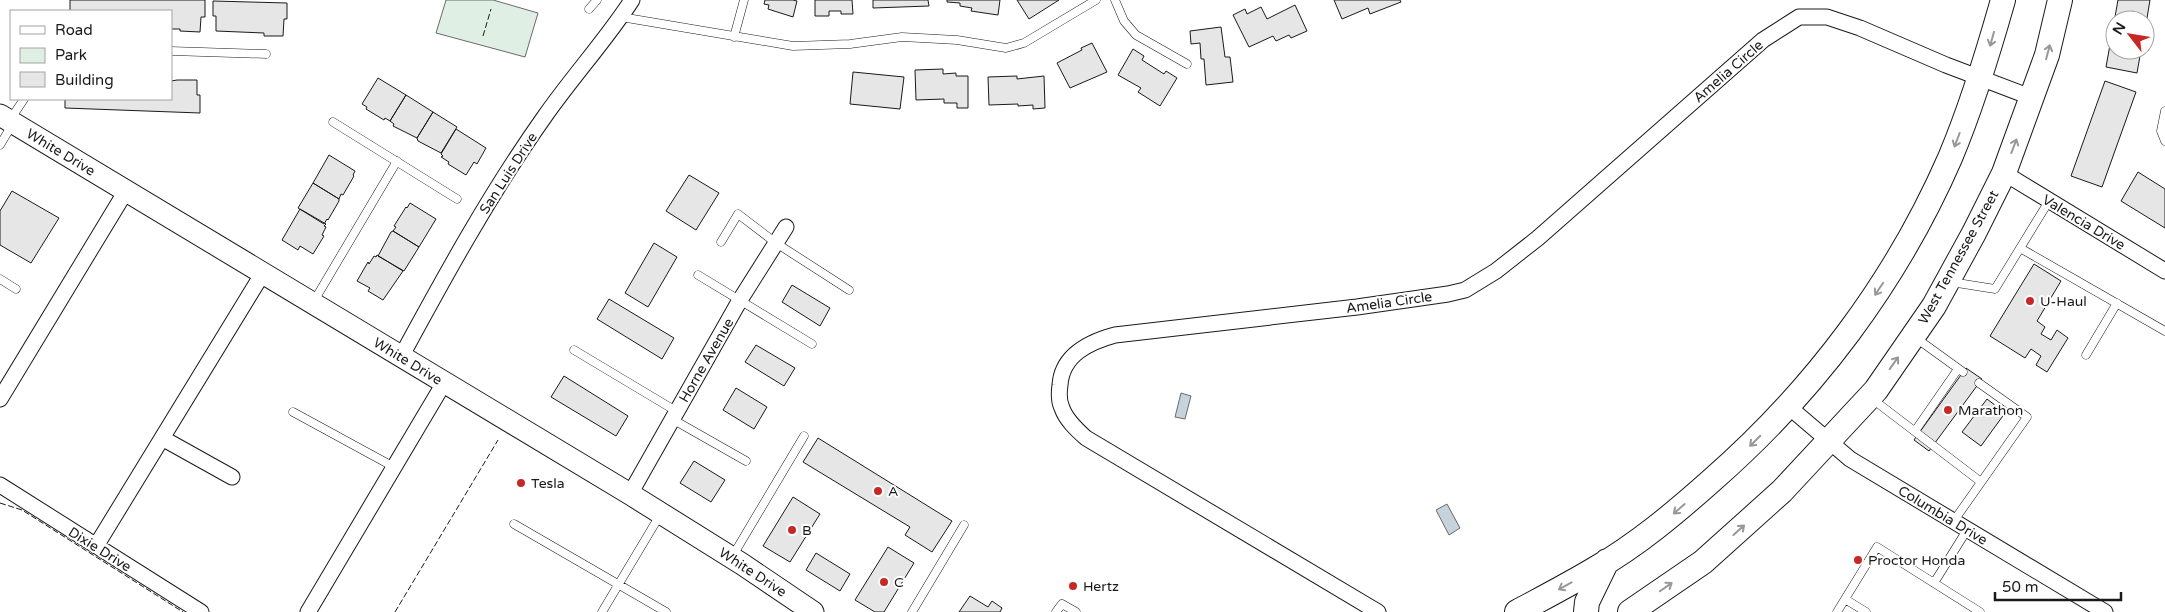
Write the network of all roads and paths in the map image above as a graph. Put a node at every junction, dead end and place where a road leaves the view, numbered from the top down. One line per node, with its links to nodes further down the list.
1 (597, 0): 8 (lane)
2 (744, 0): 9 (lane)
3 (1096, 0): 9 (lane)
4 (1115, 0): 12 (lane)
5 (2003, 0): 13 (main road, one-way to 13)
6 (2060, 0): 14 (main road, West Tennessee Street, one-way to 6)
7 (626, 6): 9 (lane); 45 (street, San Luis Drive)
8 (589, 9)
9 (734, 37)
10 (172, 51): 11 (lane)
11 (266, 54)
12 (1187, 64)
13 (1980, 78): 14 (street, Amelia Circle); 50 (main road, one-way to 50); 82 (street, Amelia Circle)
14 (2033, 98): 22 (main road, West Tennessee Street, one-way to 14)
15 (23, 100): 17 (lane)
16 (2165, 112): 19 (lane)
17 (8, 120): 20 (lane); 23 (street, White Drive)
18 (333, 122): 21 (lane)
19 (2165, 141)
20 (0, 145)
21 (398, 161): 24 (lane); 38 (lane)
22 (2004, 173): 25 (street, Valencia Drive); 34 (main road, West Tennessee Street)
23 (126, 191): 31 (street, White Drive); 49 (street)
24 (458, 198)
25 (2049, 201): 29 (lane); 30 (street, Valencia Drive)
26 (786, 227): 28 (street, Horne Avenue)
27 (721, 242): 28 (lane)
28 (776, 243): 36 (lane); 37 (street, Horne Avenue)
29 (2020, 248): 34 (lane); 39 (lane)
30 (2165, 271)
31 (263, 273): 38 (street, White Drive); 55 (street)
32 (698, 275): 37 (lane)
33 (0, 279): 35 (lane)
34 (1947, 281): 41 (main road, West Tennessee Street)
35 (16, 289)
36 (849, 290)
37 (740, 300): 42 (lane); 52 (street, Horne Avenue)
38 (312, 303): 45 (street, White Drive)
39 (2117, 303): 40 (lane); 44 (lane)
40 (2165, 331)
41 (1913, 336): 48 (main road, West Tennessee Street, one-way to 41); 53 (lane)
42 (812, 344)
43 (574, 350): 52 (lane)
44 (2086, 354)
45 (401, 357): 46 (street, White Drive)
46 (444, 383): 58 (street); 62 (street, White Drive)
47 (1978, 383): 60 (lane)
48 (1870, 397): 53 (lane); 56 (main road, West Tennessee Street)
49 (0, 398)
50 (1790, 406): 56 (street, Columbia Drive); 70 (main road, one-way to 70)
51 (293, 412): 58 (lane)
52 (674, 415): 57 (lane); 62 (street, Horne Avenue)
53 (1915, 431): 60 (lane)
54 (804, 436): 69 (lane)
55 (162, 438): 59 (street); 68 (street)
56 (1830, 441): 64 (street, Columbia Drive); 85 (main road, West Tennessee Street, one-way to 56)
57 (746, 461)
58 (394, 468): 76 (street)
59 (232, 476)
60 (1981, 482): 64 (lane)
61 (0, 485): 68 (street, Dixie Drive)
62 (630, 494): 63 (street, White Drive)
63 (661, 514): 69 (street, White Drive); 72 (lane)
64 (1953, 522): 67 (street, Columbia Drive)
65 (514, 524): 72 (lane)
66 (964, 525): 79 (lane)
67 (1967, 530): 71 (lane); 89 (street, Columbia Drive)
68 (96, 546): 75 (street, Dixie Drive)
69 (732, 557): 78 (street, White Drive)
70 (1607, 561): 83 (main road, one-way to 83); 84 (main road)
71 (1934, 583): 73 (lane); 88 (lane)
72 (619, 584): 74 (lane); 77 (lane)
73 (1845, 599): 86 (lane); 87 (lane)
74 (661, 611)
75 (201, 612)
76 (308, 612)
77 (602, 612)
78 (813, 612)
79 (912, 612)
80 (1056, 612): 81 (lane)
81 (1076, 612)
82 (1378, 612)
83 (1517, 612)
84 (1586, 612)
85 (1630, 612)
86 (1837, 612)
87 (1866, 612)
88 (1980, 612)
89 (2105, 612)

